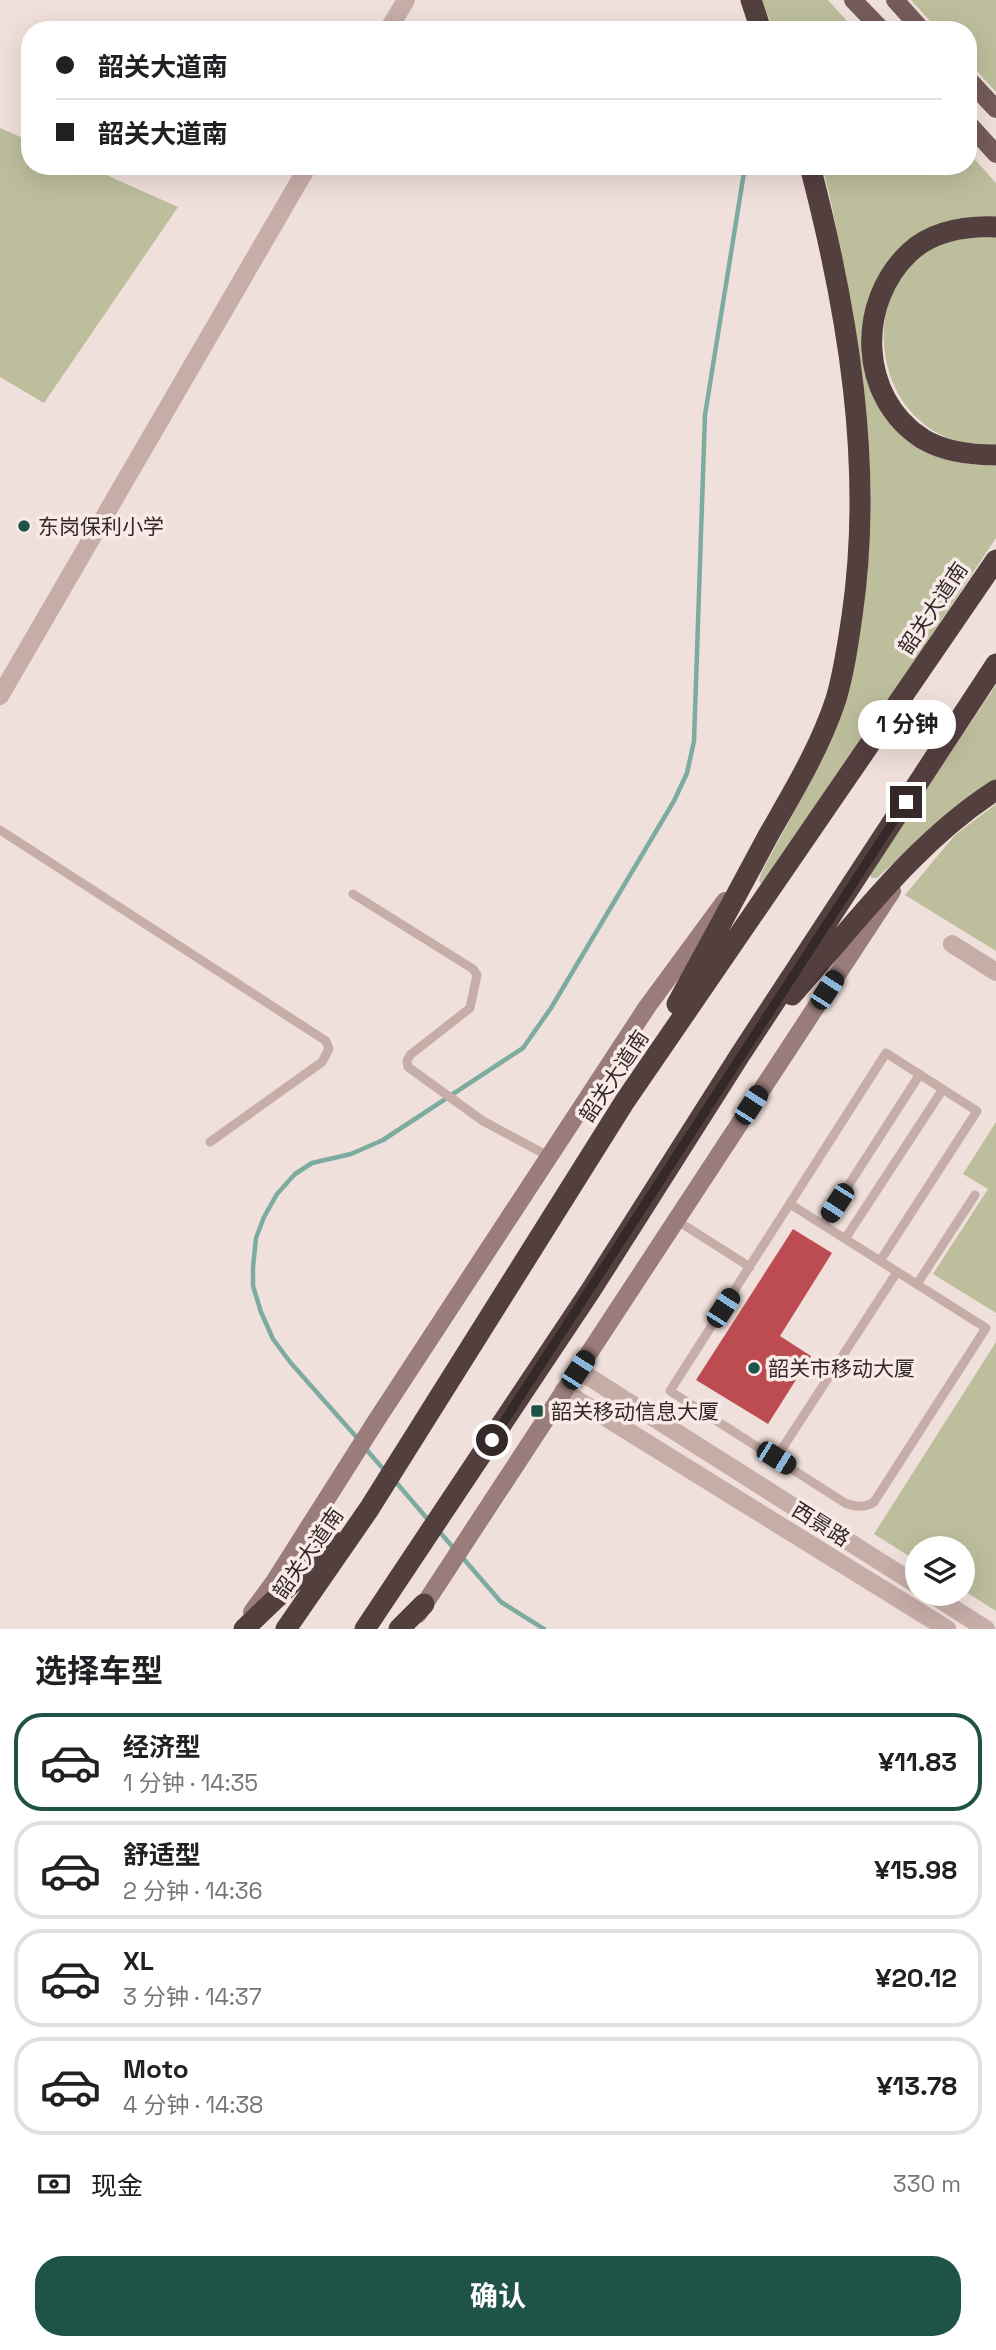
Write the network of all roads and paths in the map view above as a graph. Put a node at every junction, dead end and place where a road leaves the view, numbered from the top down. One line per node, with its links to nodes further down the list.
1 (406, 0): 5 (street)
2 (751, 0): 6 (highway)
3 (853, 0): 7 (main road)
4 (895, 0): 8 (main road)
5 (393, 21)
6 (758, 21)
7 (873, 21)
8 (914, 21)
9 (977, 89): 10 (main road)
10 (996, 109)
11 (977, 133): 12 (main road)
12 (996, 154)
13 (303, 175): 19 (street)
14 (812, 175): 23 (highway)
15 (996, 226): 16 (highway)
16 (996, 456)
17 (996, 560): 30 (highway, 韶关大道南)
18 (996, 664): 27 (highway)
19 (0, 696)
20 (996, 790): 22 (highway)
21 (0, 830): 31 (lane)
22 (917, 853): 27 (highway); 35 (street)
23 (751, 868): 30 (highway); 32 (street)
24 (353, 894): 32 (lane)
25 (952, 944): 26 (street)
26 (996, 972)
27 (740, 1055): 51 (highway)
28 (920, 1074): 29 (lane); 34 (lane); 36 (lane)
29 (943, 1089): 37 (lane); 38 (lane)
30 (625, 1101): 45 (highway, 韶关大道南)
31 (210, 1142)
32 (550, 1157): 49 (street)
33 (975, 1195): 41 (lane)
34 (790, 1204): 36 (lane); 39 (lane)
35 (676, 1220): 39 (lane); 42 (street)
36 (823, 1225): 37 (lane)
37 (845, 1239): 38 (lane)
38 (880, 1261): 40 (lane)
39 (750, 1267): 44 (lane)
40 (897, 1272): 41 (lane); 44 (lane)
41 (917, 1284): 44 (lane)
42 (578, 1370): 43 (street); 46 (street, 西景路)
43 (564, 1391): 47 (street); 54 (street, 西景路)
44 (776, 1458)
45 (375, 1500): 49 (highway); 50 (highway, 韶关大道南)
46 (905, 1577)
47 (424, 1604): 52 (highway); 53 (street)
48 (950, 1606): 55 (street)
49 (242, 1629)
50 (286, 1629)
51 (366, 1629)
52 (398, 1629)
53 (408, 1629)
54 (947, 1629)
55 (986, 1629)

